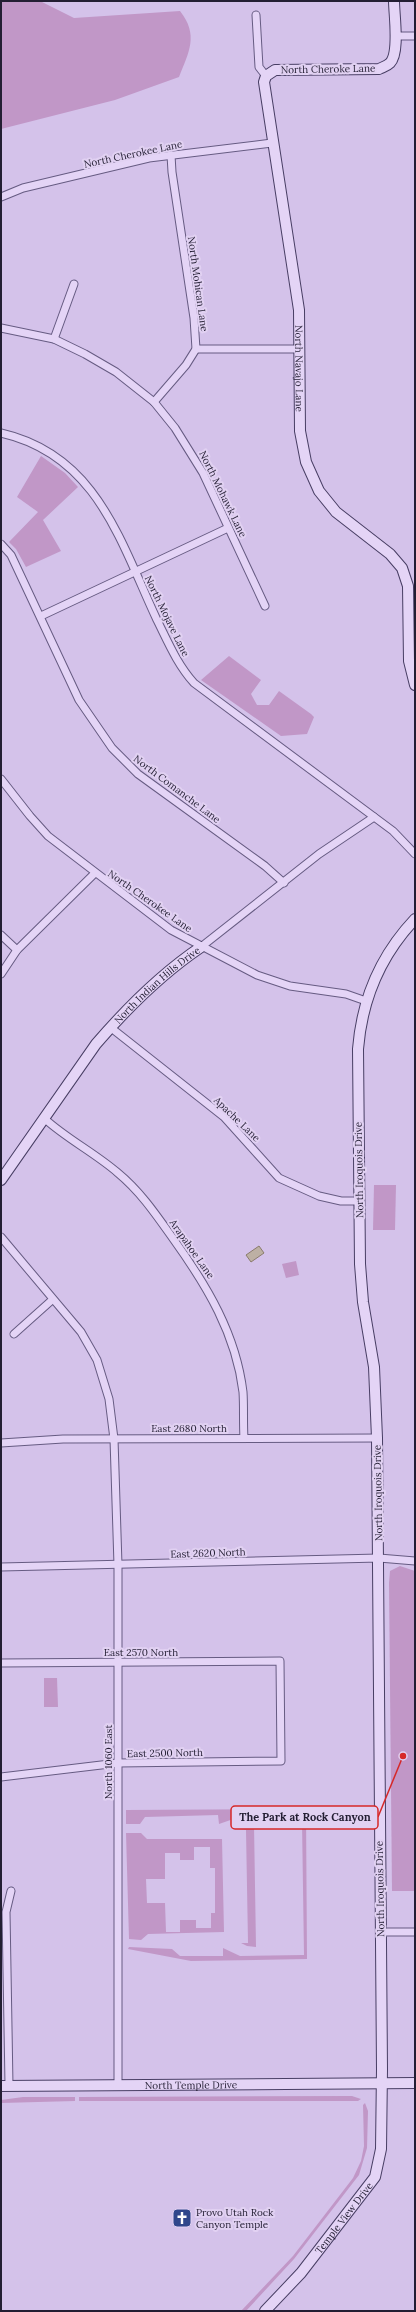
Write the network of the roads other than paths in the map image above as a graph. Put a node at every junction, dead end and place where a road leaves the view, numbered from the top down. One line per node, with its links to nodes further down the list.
1 (394, 1): 3 (street)
2 (256, 15): 5 (street, North Navajo Lane)
3 (395, 36): 4 (street); 5 (street, North Cheroke Lane)
4 (415, 36)
5 (266, 76): 6 (street, North Navajo Lane)
6 (272, 142): 7 (street, North Cherokee Lane); 13 (street, North Navajo Lane)
7 (171, 155): 8 (street, North Cherokee Lane); 12 (street, North Mohican Lane)
8 (1, 198)
9 (74, 284): 11 (street)
10 (1, 328): 11 (street, North Mohawk Lane)
11 (54, 339): 14 (street, North Mohawk Lane)
12 (196, 349): 13 (street); 14 (street)
13 (299, 349): 21 (street, North Navajo Lane)
14 (154, 402): 16 (street, North Mohawk Lane)
15 (1, 433): 18 (street, North Mojave Lane)
16 (228, 528): 18 (street); 19 (street, North Mohawk Lane)
17 (1, 544): 20 (street, North Comanche Lane)
18 (134, 570): 20 (street); 23 (street, North Mojave Lane)
19 (265, 606)
20 (41, 616): 26 (street, North Comanche Lane)
21 (415, 685)
22 (1, 779): 25 (street, North Cherokee Lane)
23 (374, 817): 24 (street, North Mojave Lane); 26 (street, North Indian Hills Drive)
24 (415, 854)
25 (95, 873): 29 (street, North Cherokee Lane); 30 (street)
26 (284, 883): 29 (street, North Indian Hills Drive)
27 (415, 919): 32 (street, North Iroquois Drive)
28 (1, 935): 30 (street)
29 (201, 947): 32 (street, North Cherokee Lane); 33 (street, North Indian Hills Drive)
30 (17, 950): 31 (street)
31 (1, 974)
32 (366, 1001): 36 (street, North Iroquois Drive)
33 (110, 1027): 34 (street, North Indian Hills Drive); 36 (street, Apache Lane)
34 (45, 1119): 35 (street, North Indian Hills Drive); 40 (street, Arapahoe Lane)
35 (1, 1180)
36 (360, 1201): 41 (street, North Iroquois Drive)
37 (1, 1237): 38 (street, North 1060 East)
38 (52, 1300): 39 (street); 42 (street, North 1060 East)
39 (14, 1334)
40 (244, 1438): 41 (street, East 2680 North); 42 (street, East 2680 North)
41 (377, 1438): 44 (street, North Iroquois Drive)
42 (114, 1439): 43 (street, East 2680 North); 46 (street, North 1060 East)
43 (1, 1443)
44 (379, 1558): 45 (street, East 2620 North); 46 (street, East 2620 North); 54 (street, North Iroquois Drive)
45 (415, 1561)
46 (118, 1565): 47 (street, East 2620 North); 48 (street, North 1060 East)
47 (1, 1567)
48 (118, 1662): 49 (street, East 2570 North); 50 (street, East 2570 North); 51 (street, North 1060 East)
49 (1, 1663)
50 (281, 1761): 51 (street, East 2500 North)
51 (118, 1763): 52 (street, East 2500 North); 58 (street, North 1060 East)
52 (1, 1777)
53 (11, 1891): 59 (street)
54 (380, 1932): 55 (street); 57 (street, North Iroquois Drive)
55 (415, 1932)
56 (415, 2083): 57 (street, North Temple Drive)
57 (382, 2084): 58 (street, North Temple Drive); 60 (street, Temple View Drive)
58 (118, 2085): 59 (street, North Temple Drive)
59 (5, 2086)
60 (265, 2311)

